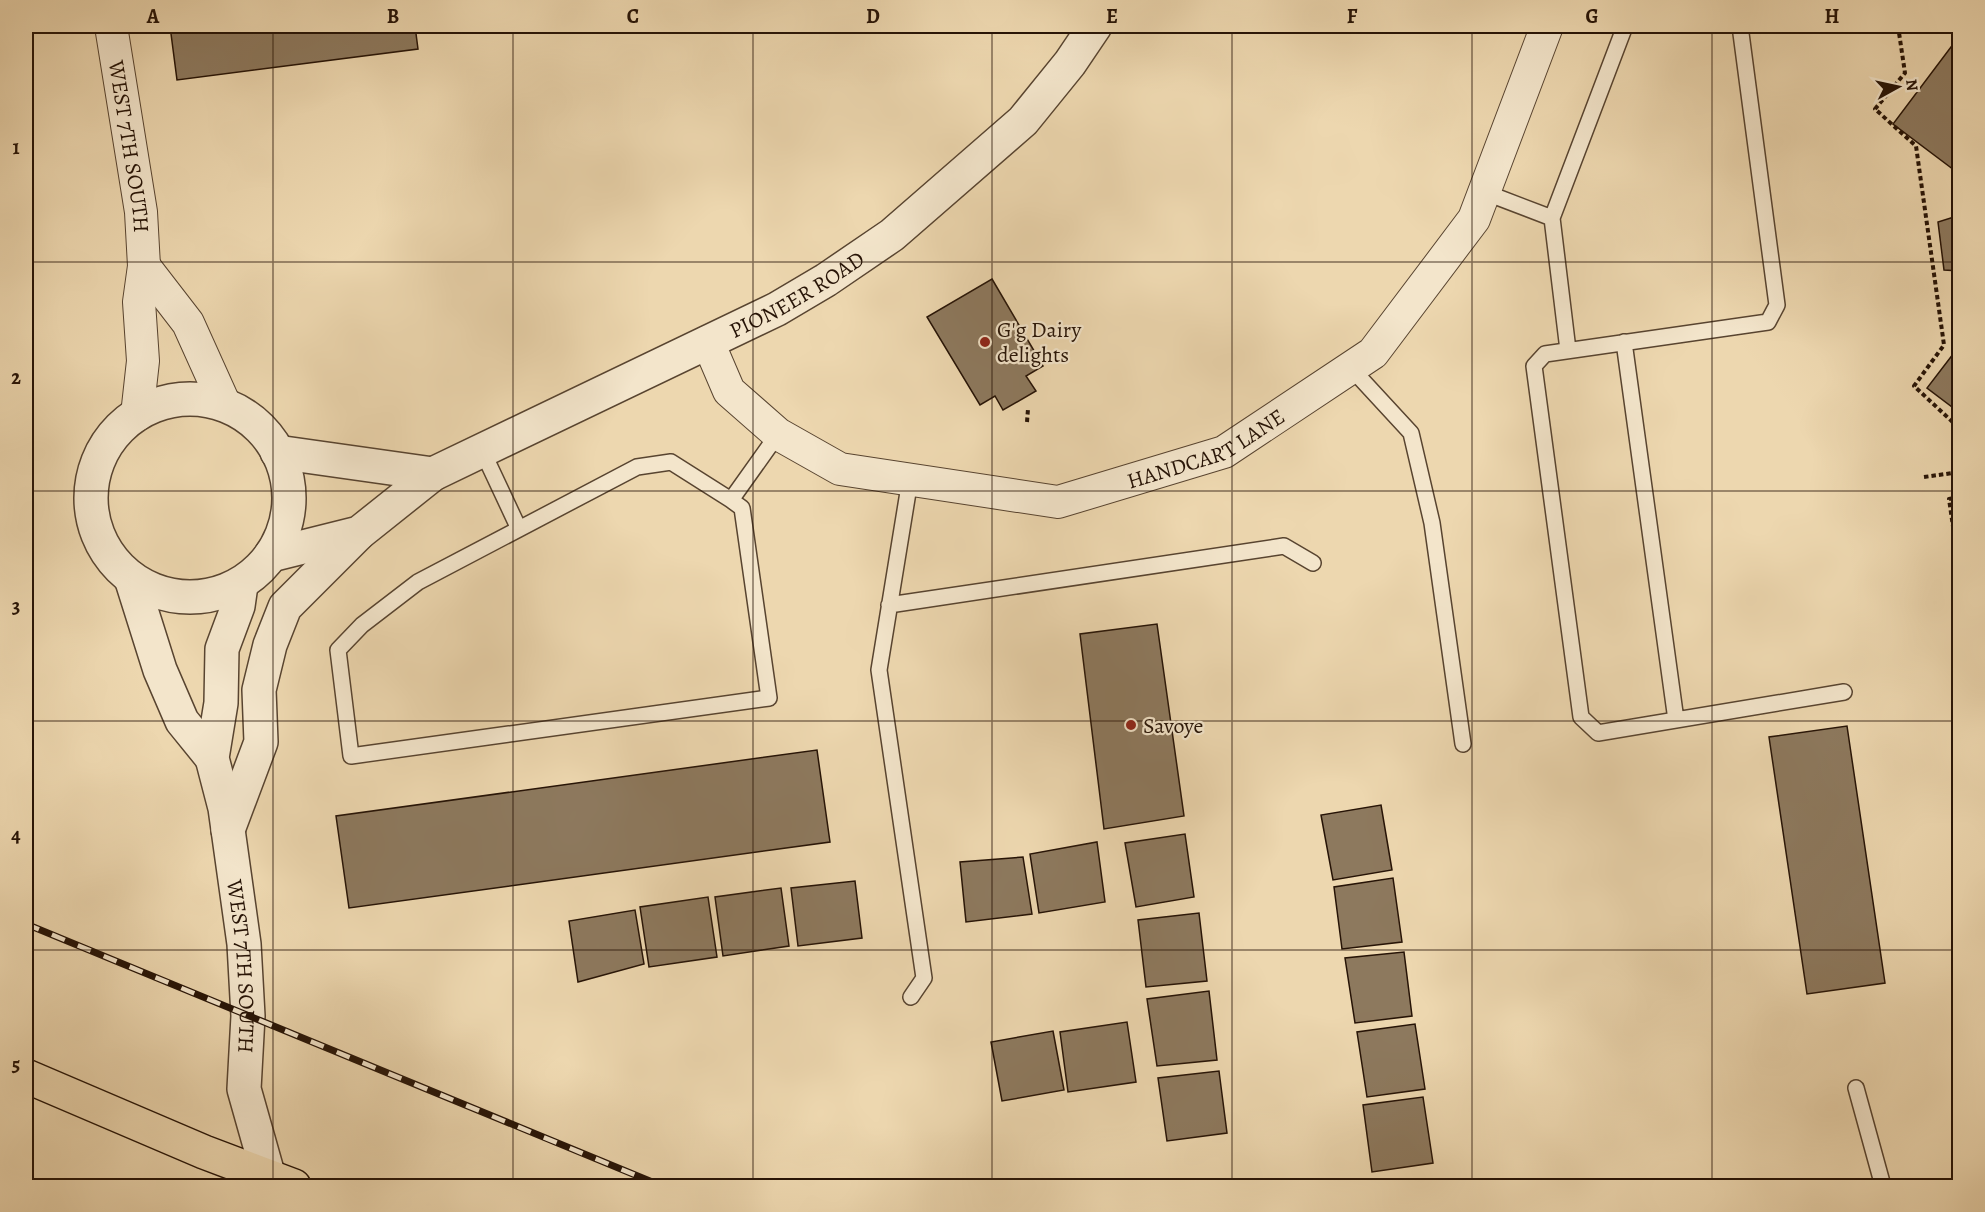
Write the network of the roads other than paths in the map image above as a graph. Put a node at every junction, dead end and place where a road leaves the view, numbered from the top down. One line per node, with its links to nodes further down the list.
1 (111, 26): 8 (street, WEST 7TH SOUTH)
2 (1095, 26): 9 (street, PIONEER ROAD)
3 (1547, 26): 6 (street, HANDCART LANE)
4 (1625, 26): 7 (lane)
5 (1740, 26): 10 (lane)
6 (1484, 192): 7 (lane); 12 (street, HANDCART LANE)
7 (1551, 218): 11 (lane)
8 (144, 266): 13 (street); 14 (street, WEST 7TH SOUTH)
9 (708, 342): 15 (street, HANDCART LANE); 16 (street, PIONEER ROAD)
10 (1624, 342): 11 (lane); 29 (lane)
11 (1568, 350): 29 (lane)
12 (1352, 368): 19 (street, HANDCART LANE); 30 (lane)
13 (225, 405): 14 (street); 17 (street)
14 (137, 414): 25 (street)
15 (778, 434): 19 (street, HANDCART LANE); 20 (lane)
16 (482, 450): 18 (street, PIONEER ROAD); 21 (lane)
17 (277, 452): 18 (street); 23 (street)
18 (433, 474): 22 (street, PIONEER ROAD)
19 (910, 480): 27 (lane)
20 (731, 500): 21 (lane); 21 (lane)
21 (519, 529)
22 (359, 533): 23 (street, PIONEER ROAD); 32 (street)
23 (271, 555): 26 (street)
24 (1312, 563): 27 (lane)
25 (131, 578): 26 (street); 31 (street, WEST 7TH SOUTH)
26 (241, 585): 31 (street, WEST 7TH SOUTH)
27 (889, 605): 33 (lane)
28 (1844, 692): 29 (lane)
29 (1676, 720)
30 (1463, 744)
31 (212, 758): 32 (street, WEST 7TH SOUTH)
32 (228, 830): 36 (street, WEST 7TH SOUTH)
33 (911, 997)
34 (26, 1076): 36 (main road)
35 (1856, 1088): 37 (lane)
36 (281, 1180)
37 (1883, 1186)

